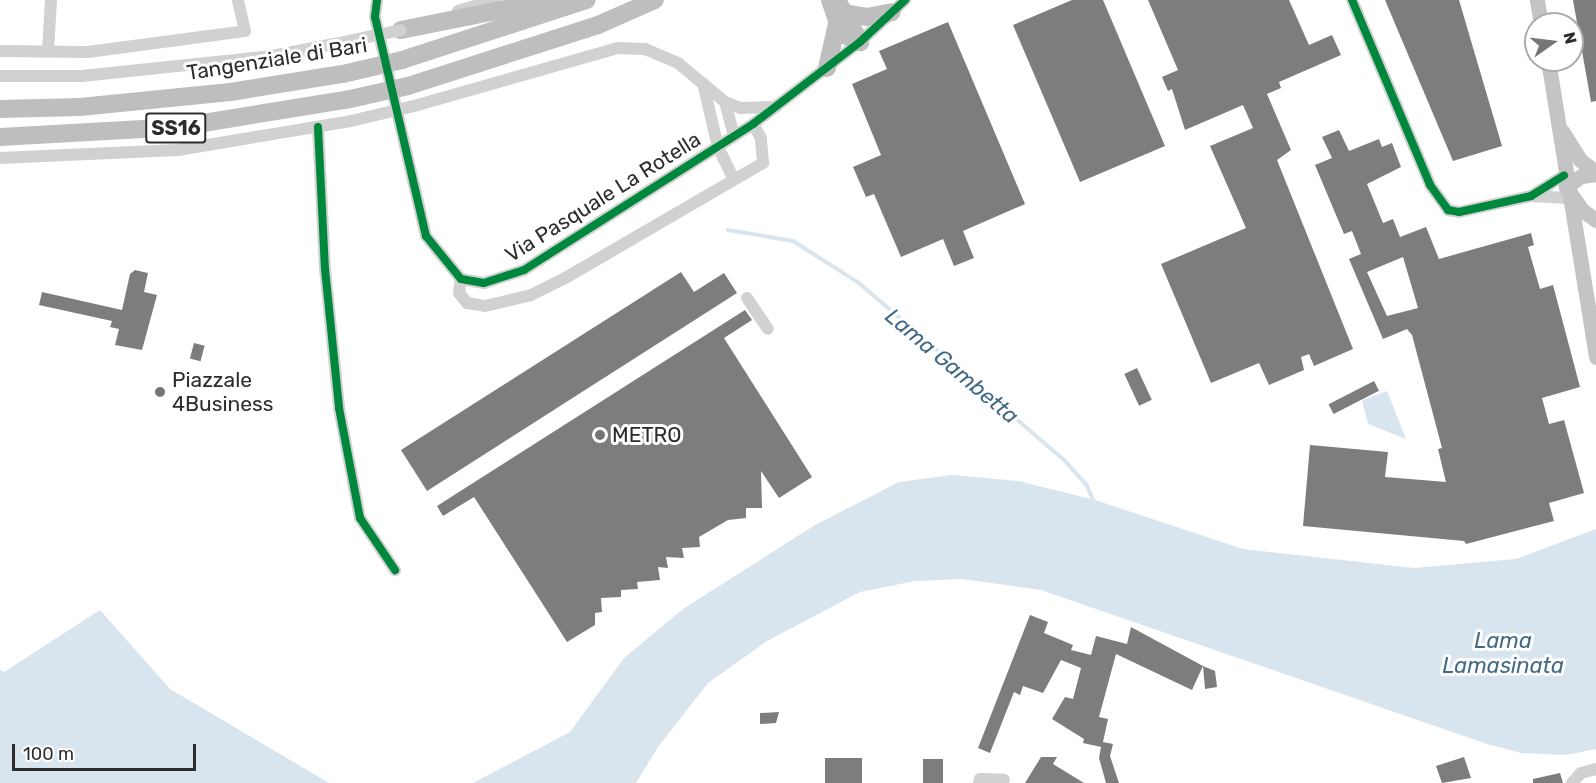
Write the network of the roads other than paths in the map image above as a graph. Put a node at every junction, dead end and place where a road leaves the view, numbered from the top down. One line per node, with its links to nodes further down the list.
1 (51, 0): 15 (street)
2 (238, 0): 15 (street)
3 (494, 0): 12 (street)
4 (550, 0): 12 (highway)
5 (587, 0): 22 (highway, Tangenziale di Bari / SS16, bridge)
6 (655, 0): 27 (highway, SS16, bridge)
7 (830, 0): 11 (highway)
8 (1352, 0): 33 (street)
9 (378, 1): 35 (street)
10 (898, 6): 11 (highway); 13 (street, Via Pasquale La Rotella)
11 (841, 13): 13 (highway); 16 (highway)
12 (401, 30): 18 (street, bridge)
13 (860, 42): 16 (street, Via Pasquale La Rotella)
14 (0, 51): 15 (street)
15 (48, 51)
16 (827, 68): 21 (street, Via Pasquale La Rotella)
17 (1550, 72): 23 (main road)
18 (0, 76)
19 (703, 83): 20 (street); 25 (street, bridge); 28 (street)
20 (725, 102): 21 (street); 26 (street)
21 (776, 107): 24 (street, Via Pasquale La Rotella)
22 (0, 109)
23 (1559, 122): 30 (main road); 32 (main road)
24 (753, 124): 26 (street, Via Pasquale La Rotella); 31 (street)
25 (318, 127): 29 (street); 39 (street)
26 (734, 135): 28 (street, Via Pasquale La Rotella)
27 (0, 137)
28 (718, 147): 31 (street); 35 (street, Via Pasquale La Rotella)
29 (0, 158)
30 (1596, 173): 32 (main road)
31 (733, 178): 35 (street)
32 (1566, 187): 33 (street); 33 (street); 34 (main road); 38 (main road)
33 (1531, 196)
34 (1596, 220)
35 (461, 279)
36 (747, 298): 37 (street)
37 (768, 328)
38 (1596, 357)
39 (395, 570)
40 (1596, 769): 43 (street)
41 (1004, 780): 42 (street)
42 (980, 783)
43 (1572, 783)

